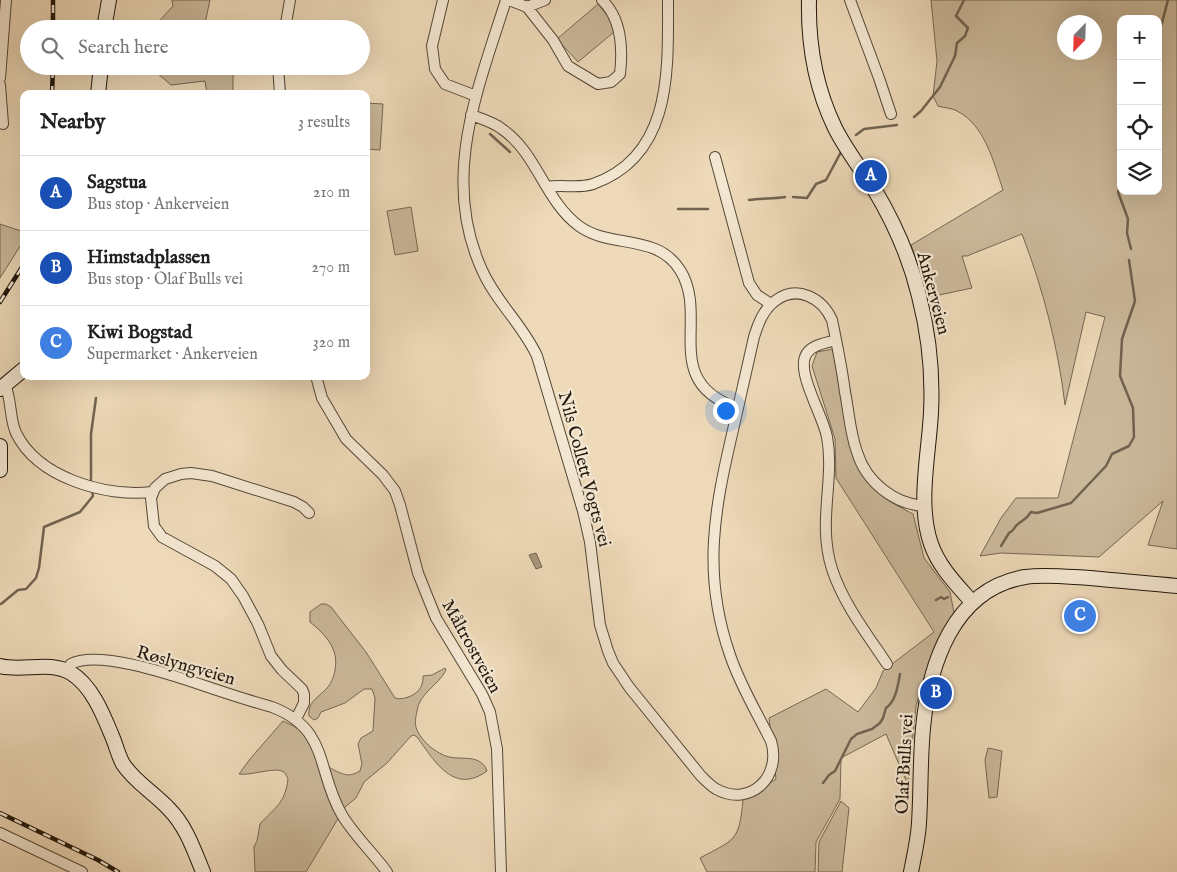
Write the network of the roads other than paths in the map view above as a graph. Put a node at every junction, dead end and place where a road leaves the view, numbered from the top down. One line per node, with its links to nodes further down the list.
1 (6, 0): 16 (street)
2 (109, 0): 12 (main road)
3 (290, 0): 13 (street)
4 (443, 0): 20 (street)
5 (508, 0): 11 (street, Nils Collett Vogts vei); 20 (street, Nils Collett Vogts vei)
6 (544, 0): 11 (street)
7 (602, 0): 11 (street)
8 (668, 0): 25 (street)
9 (809, 0): 35 (main road, Ankerveien)
10 (850, 0): 21 (street)
11 (527, 7)
12 (106, 20)
13 (287, 20)
14 (99, 75): 18 (main road)
15 (279, 75): 19 (street)
16 (0, 78)
17 (0, 85): 23 (street)
18 (98, 90)
19 (280, 90)
20 (476, 96): 22 (street, Nils Collett Vogts vei)
21 (891, 114)
22 (471, 115): 25 (street); 31 (street, Nils Collett Vogts vei)
23 (2, 124)
24 (715, 157): 26 (street)
25 (547, 187): 31 (street)
26 (771, 304): 27 (street); 31 (street, Nils Collett Vogts vei)
27 (836, 340): 35 (street); 39 (street)
28 (20, 373): 30 (main road)
29 (317, 380): 47 (street, Måltrostveien)
30 (2, 387): 34 (street)
31 (738, 408)
32 (0, 446): 33 (main road)
33 (0, 470)
34 (152, 492): 36 (street); 42 (street)
35 (924, 506): 38 (main road, Ankerveien)
36 (308, 513)
37 (1177, 586): 38 (main road)
38 (972, 602): 48 (main road, Olaf Bulls vei)
39 (887, 664)
40 (0, 666): 41 (main road)
41 (66, 671): 42 (street, Røslyngveien); 45 (main road)
42 (296, 719): 46 (street)
43 (0, 833): 44 (street)
44 (82, 872)
45 (203, 872)
46 (387, 872)
47 (501, 872)
48 (911, 872)

